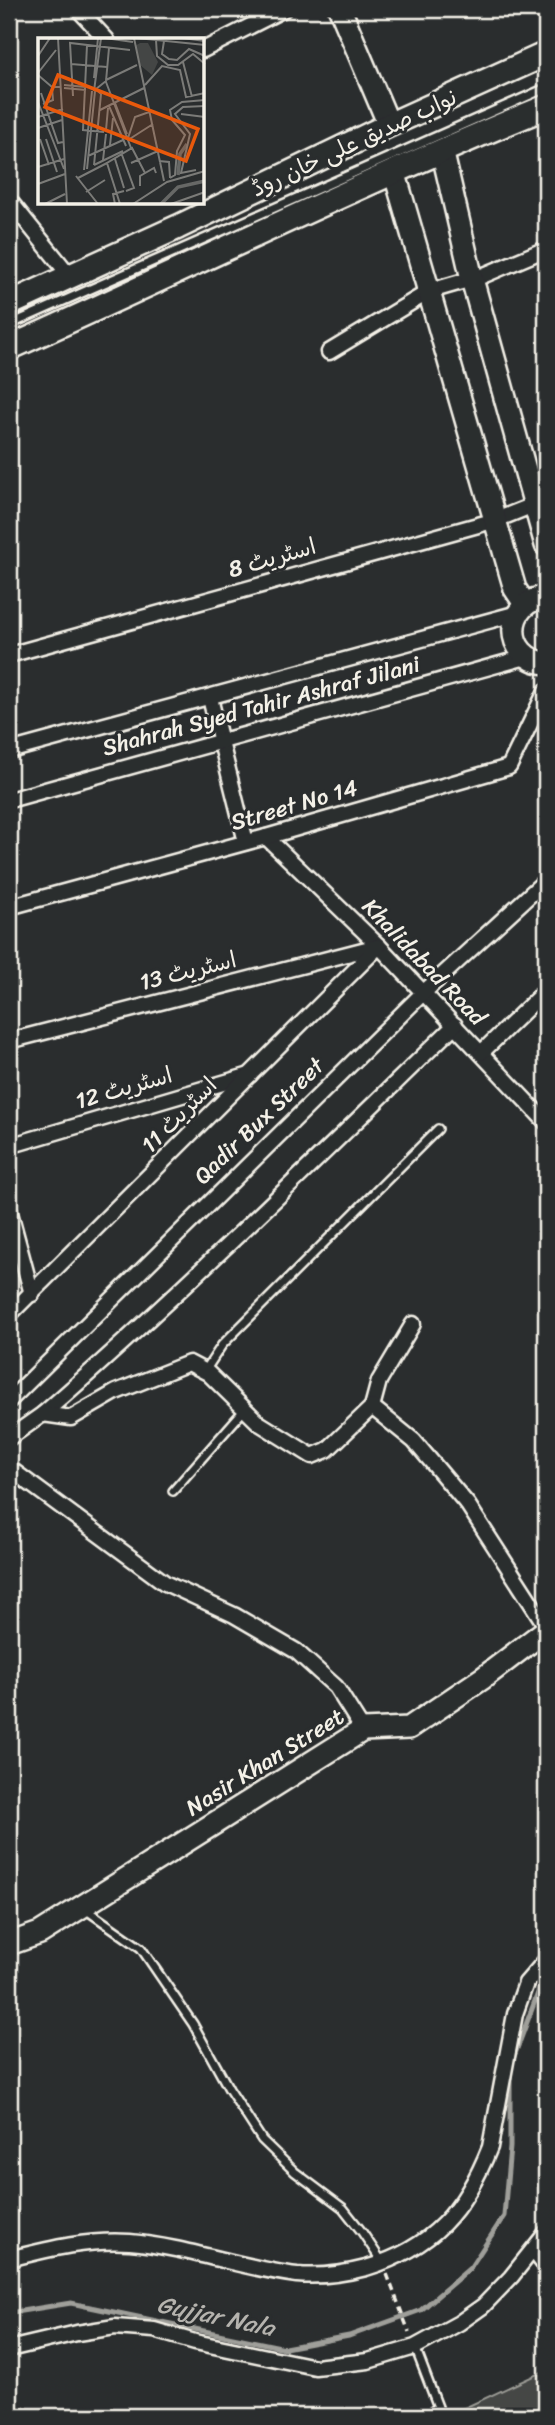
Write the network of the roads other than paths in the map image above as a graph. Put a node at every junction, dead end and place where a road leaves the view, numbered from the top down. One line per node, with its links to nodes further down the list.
1 (78, 9): 4 (street)
2 (284, 9): 5 (street)
3 (340, 9): 9 (street)
4 (105, 38)
5 (205, 49)
6 (546, 54): 9 (main road, نواب صدیق علی خان روڈ)
7 (546, 88): 18 (lane)
8 (546, 107): 10 (main road, نواب صدیق علی خان روڈ)
9 (389, 125): 14 (main road, نواب صدیق علی خان روڈ)
10 (442, 150): 11 (main road, نواب صدیق علی خان روڈ); 15 (street)
11 (394, 171): 16 (street); 19 (main road, نواب صدیق علی خان روڈ)
12 (9, 200): 14 (street)
13 (546, 249): 15 (street)
14 (70, 276): 17 (main road, نواب صدیق علی خان روڈ)
15 (472, 279): 16 (street); 21 (street)
16 (430, 291): 20 (street); 22 (street)
17 (9, 304)
18 (9, 325)
19 (9, 348)
20 (329, 352)
21 (541, 503): 22 (street, اسٹریٹ 8); 23 (street)
22 (496, 520): 25 (street); 26 (street, اسٹریٹ 8)
23 (546, 545)
24 (546, 597): 25 (street)
25 (522, 609): 27 (street); 29 (street, Shahrah Syed Tahir Ashraf Jilani)
26 (9, 655)
27 (536, 660): 30 (street, Shahrah Syed Tahir Ashraf Jilani)
28 (546, 691): 33 (street, Street No 14)
29 (210, 698): 30 (street); 31 (street, Shahrah Syed Tahir Ashraf Jilani)
30 (220, 741): 32 (street, Shahrah Syed Tahir Ashraf Jilani); 34 (street)
31 (9, 751)
32 (9, 800)
33 (266, 837): 34 (street, Street No 14); 37 (street, Khalidabad Road)
34 (246, 842): 36 (street, Street No 14)
35 (546, 880): 39 (street, Qadir Bux Street)
36 (9, 907)
37 (379, 946): 39 (street, Khalidabad Road); 41 (street, اسٹریٹ 13); 43 (street, اسٹریٹ 11)
38 (546, 990): 42 (street)
39 (423, 993): 40 (street, Khalidabad Road); 52 (street, Qadir Bux Street)
40 (455, 1026): 42 (street, Khalidabad Road); 55 (street)
41 (9, 1041)
42 (481, 1053): 44 (street, Khalidabad Road)
43 (251, 1075): 46 (street, اسٹریٹ 12); 48 (street, اسٹریٹ 11)
44 (546, 1122)
45 (438, 1129): 51 (lane)
46 (9, 1146)
47 (9, 1209): 48 (street)
48 (32, 1294): 49 (street, اسٹریٹ 11)
49 (9, 1315)
50 (413, 1324): 53 (street)
51 (205, 1371): 54 (street); 55 (street)
52 (9, 1401)
53 (372, 1407): 54 (street); 59 (street)
54 (245, 1409): 58 (lane)
55 (43, 1414): 56 (street)
56 (9, 1438)
57 (9, 1468): 60 (street)
58 (173, 1492)
59 (546, 1628): 60 (street, Nasir Khan Street)
60 (363, 1730): 61 (street, Nasir Khan Street)
61 (82, 1907): 62 (street, Nasir Khan Street); 67 (lane)
62 (9, 1944)
63 (546, 1960): 67 (street)
64 (546, 2233): 65 (street)
65 (531, 2253): 68 (lane); 69 (street)
66 (9, 2259): 67 (street)
67 (382, 2263)
68 (546, 2273)
69 (415, 2347): 70 (street); 71 (lane)
70 (9, 2349)
71 (427, 2416)

